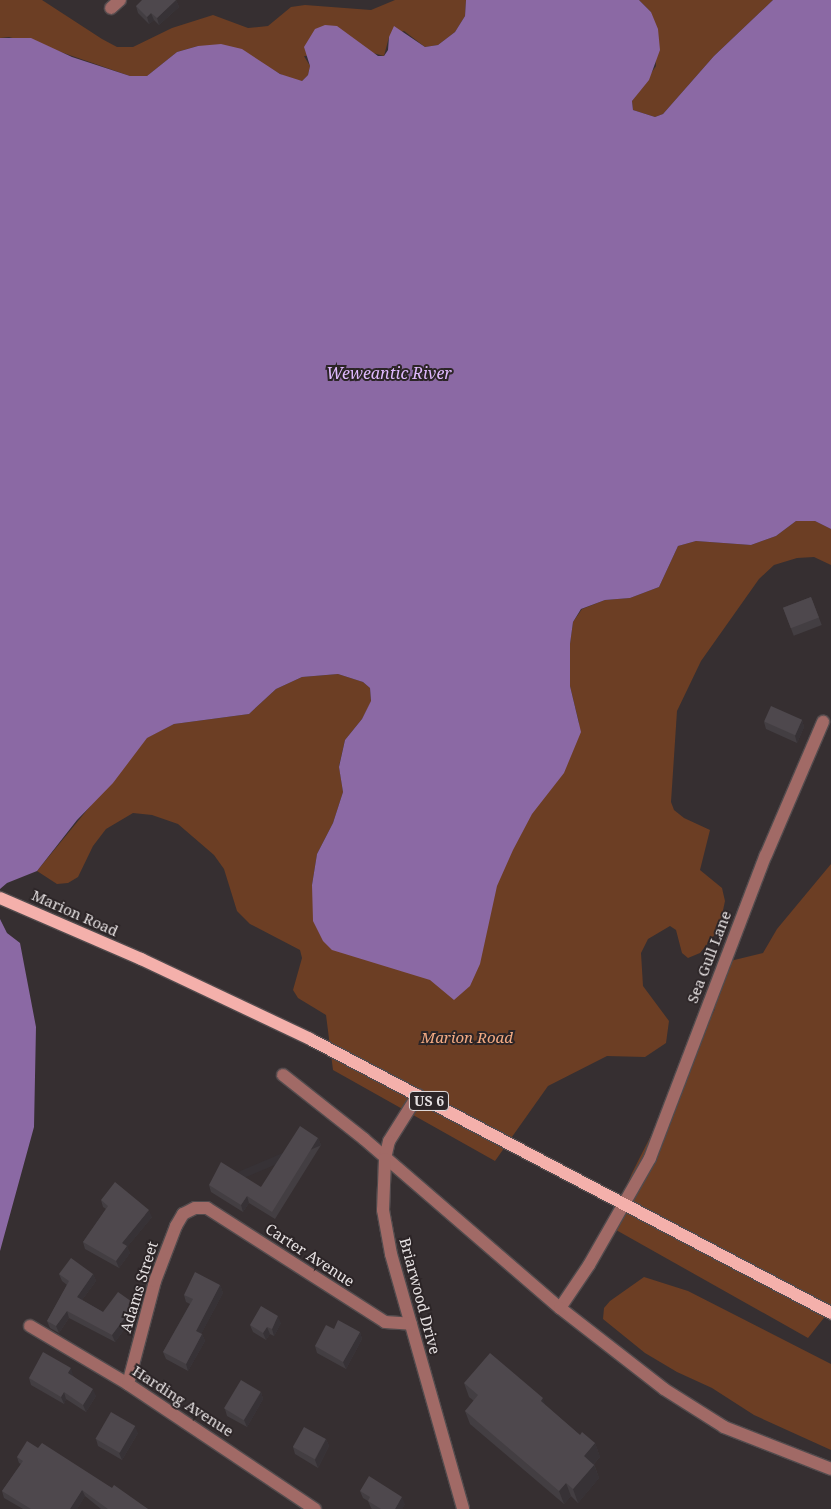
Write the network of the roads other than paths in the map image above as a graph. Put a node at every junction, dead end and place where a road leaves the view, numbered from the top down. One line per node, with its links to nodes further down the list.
1 (823, 722): 6 (street, Sea Gull Lane)
2 (0, 898): 4 (main road, Marion Road / US 6)
3 (283, 1074): 5 (street)
4 (418, 1095): 5 (street, Briarwood Drive); 6 (main road, Marion Road / US 6)
5 (385, 1159): 8 (street); 10 (street, Briarwood Drive)
6 (625, 1204): 8 (street, Sea Gull Lane); 9 (main road, Marion Road / US 6)
7 (194, 1208): 10 (street, Carter Avenue); 12 (street, Adams Street)
8 (560, 1308): 13 (street)
9 (831, 1313)
10 (411, 1324): 15 (street, Briarwood Drive)
11 (30, 1326): 12 (street, Harding Avenue)
12 (128, 1384): 14 (street, Harding Avenue)
13 (831, 1469)
14 (315, 1509)
15 (464, 1509)

